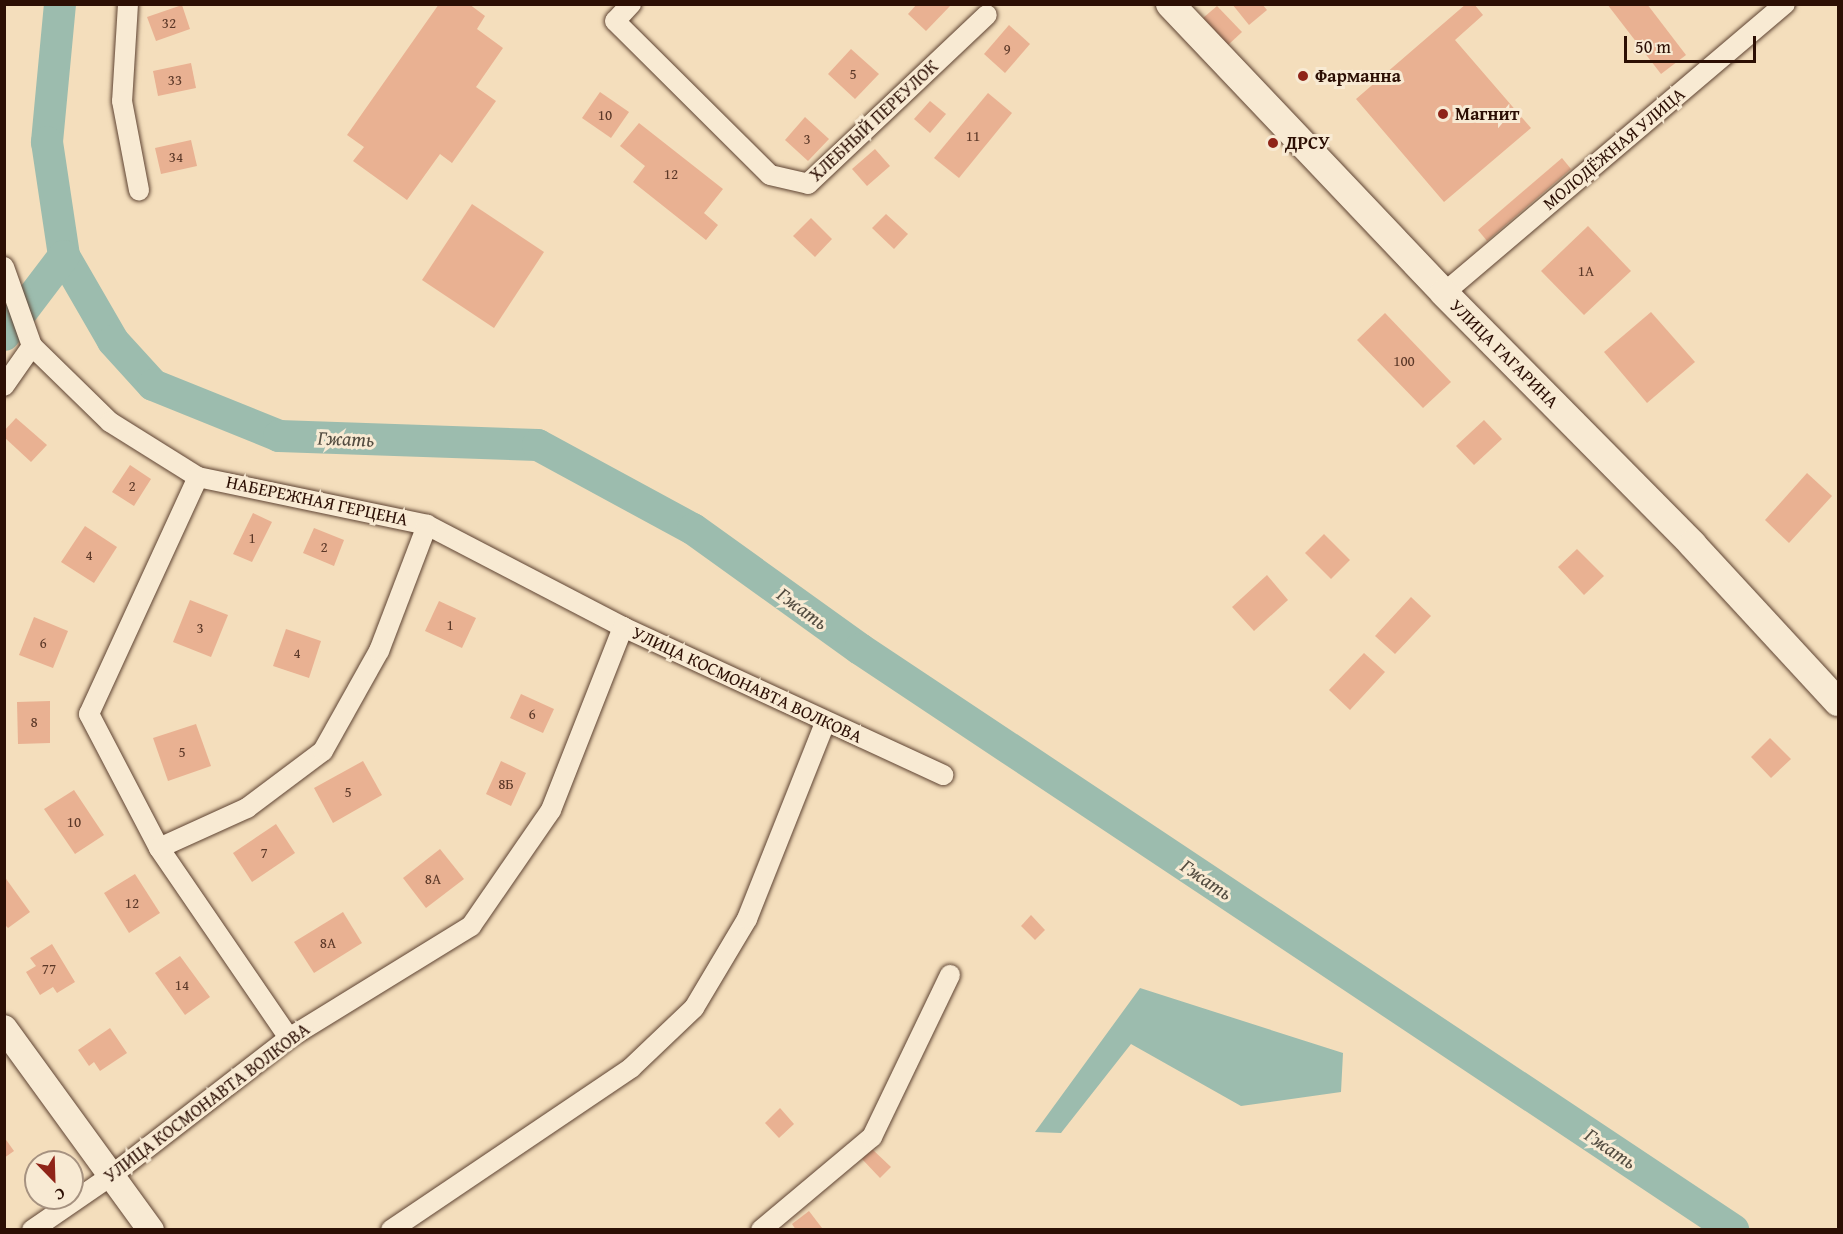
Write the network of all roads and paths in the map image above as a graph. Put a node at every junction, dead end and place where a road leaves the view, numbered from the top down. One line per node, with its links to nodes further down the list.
1 (128, 4): 6 (street)
2 (631, 4): 5 (street, ХЛЕБНЫЙ ПЕРЕУЛОК)
3 (1170, 4): 8 (main road, УЛИЦА ГАГАРИНА)
4 (1785, 4): 8 (street, МОЛОДЁЖНАЯ УЛИЦА)
5 (987, 15)
6 (139, 190)
7 (4, 267): 9 (street, НАБЕРЕЖНАЯ ГЕРЦЕНА)
8 (1444, 293): 14 (main road, УЛИЦА ГАГАРИНА)
9 (32, 346): 10 (street); 11 (street, НАБЕРЕЖНАЯ ГЕРЦЕНА)
10 (4, 386)
11 (198, 477): 12 (street, НАБЕРЕЖНАЯ ГЕРЦЕНА); 17 (street)
12 (427, 525): 13 (street, НАБЕРЕЖНАЯ ГЕРЦЕНА); 17 (street)
13 (623, 627): 15 (street, УЛИЦА КОСМОНАВТА ВОЛКОВА); 20 (street, УЛИЦА КОСМОНАВТА ВОЛКОВА)
14 (1839, 702)
15 (825, 723): 16 (street, УЛИЦА КОСМОНАВТА ВОЛКОВА); 24 (street)
16 (944, 775)
17 (159, 848): 20 (street)
18 (950, 975): 25 (street)
19 (4, 1028): 21 (street)
20 (289, 1038): 21 (street, УЛИЦА КОСМОНАВТА ВОЛКОВА)
21 (112, 1175): 22 (street, УЛИЦА КОСМОНАВТА ВОЛКОВА); 23 (street)
22 (32, 1230)
23 (151, 1230)
24 (391, 1230)
25 (761, 1230)

